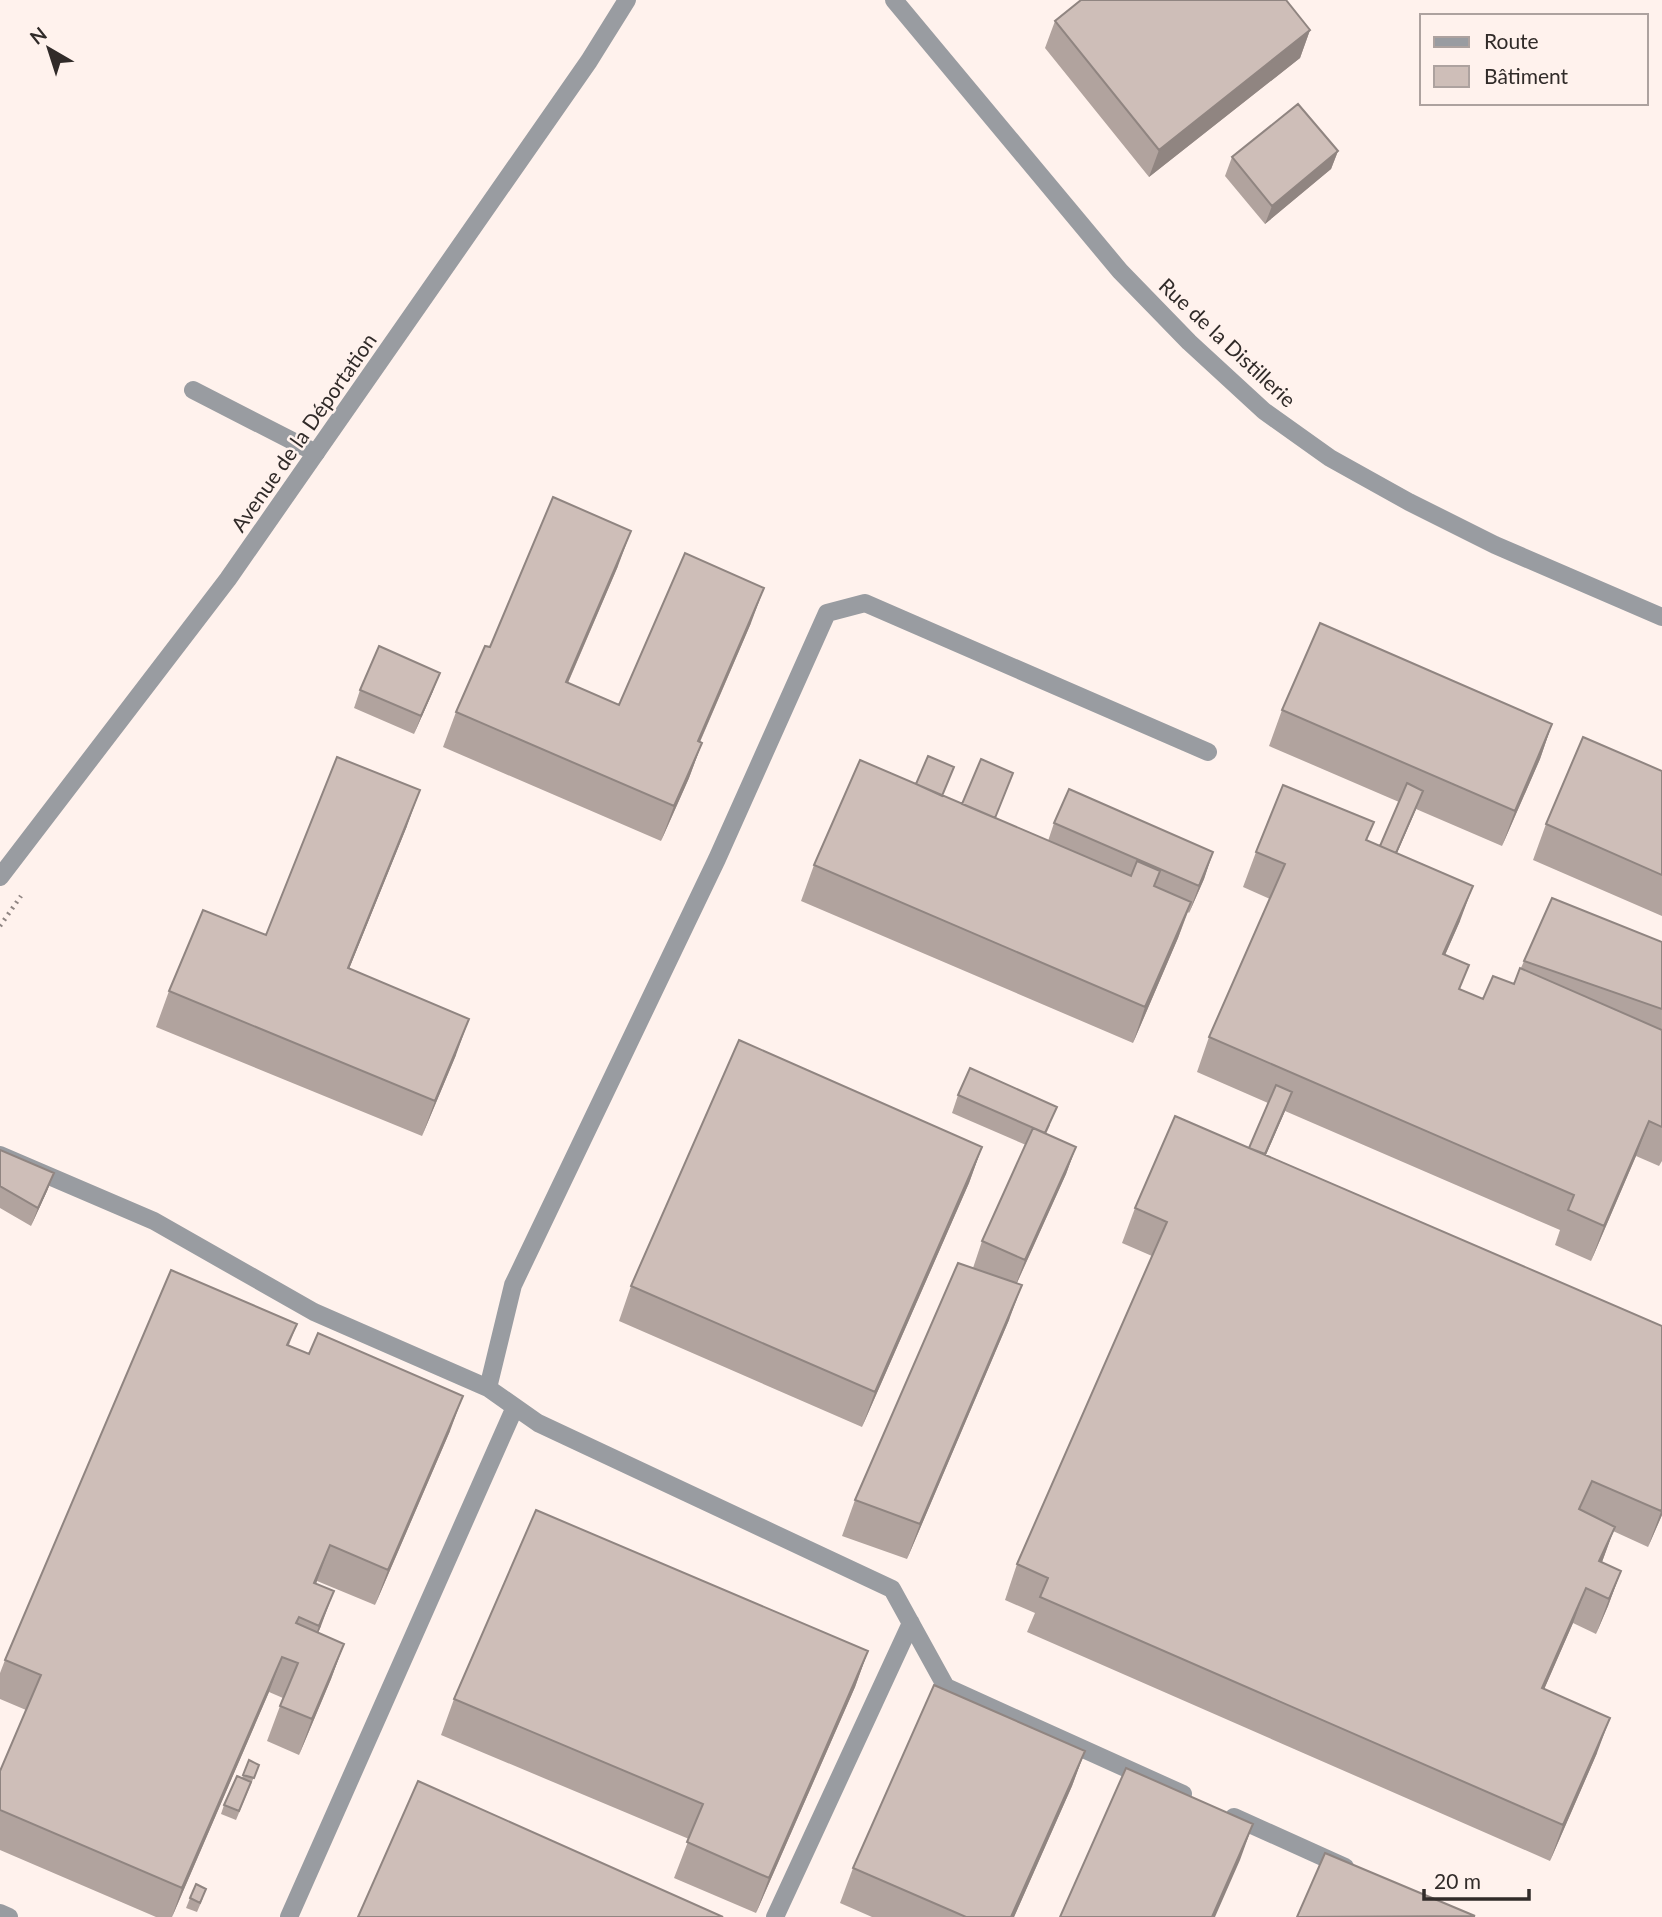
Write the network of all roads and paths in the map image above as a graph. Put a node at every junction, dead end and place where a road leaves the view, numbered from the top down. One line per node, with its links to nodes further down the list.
1 (626, 0): 4 (street, Avenue de la Déportation)
2 (894, 0): 5 (street, Rue de la Distillerie)
3 (193, 390): 4 (street)
4 (316, 453): 7 (street, Avenue de la Déportation)
5 (1662, 617)
6 (1208, 752): 9 (street)
7 (0, 877)
8 (0, 1156): 9 (street)
9 (488, 1388): 10 (street)
10 (515, 1407): 11 (street); 15 (street)
11 (911, 1623): 12 (street); 16 (street)
12 (1366, 1877)
13 (0, 1913): 14 (street)
14 (9, 1917)
15 (289, 1917)
16 (775, 1917)

